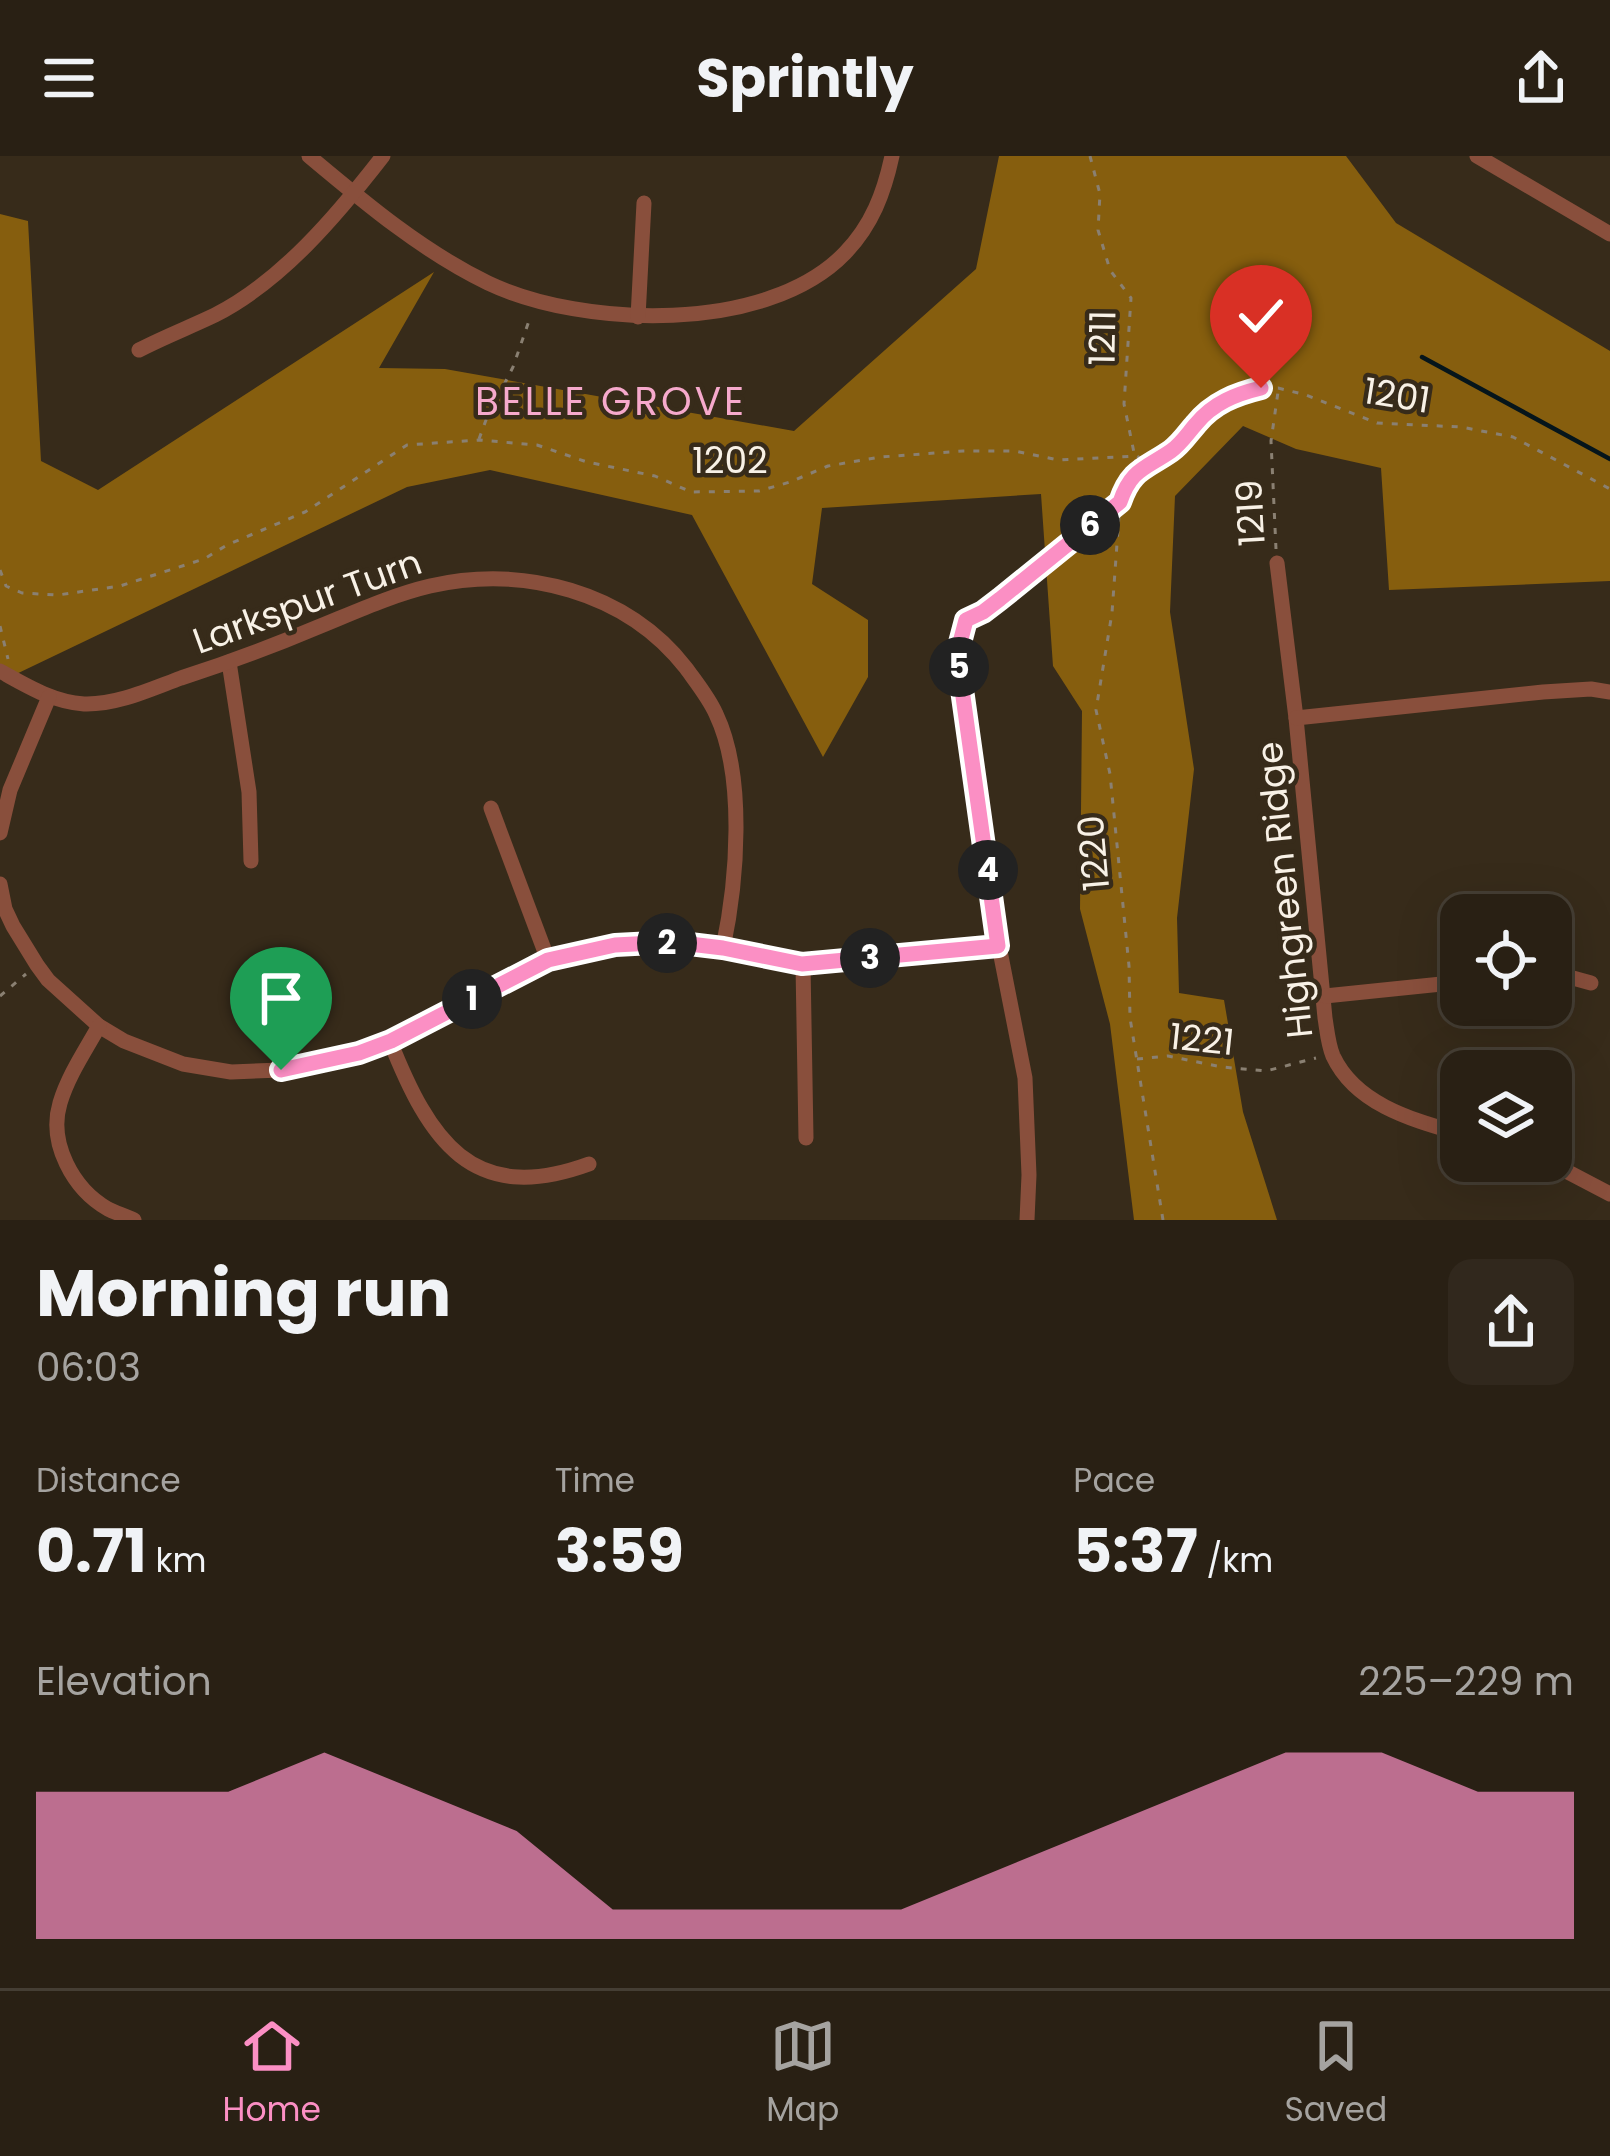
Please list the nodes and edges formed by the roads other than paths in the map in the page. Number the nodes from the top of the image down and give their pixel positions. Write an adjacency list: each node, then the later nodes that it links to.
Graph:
1 (309, 156): 5 (street)
2 (383, 156): 5 (street)
3 (892, 156): 8 (street)
4 (1478, 156): 7 (street)
5 (354, 194): 8 (street); 9 (street)
6 (644, 203): 8 (street)
7 (1610, 234)
8 (638, 317)
9 (139, 350)
10 (1276, 563): 16 (street, Highgreen Ridge)
11 (966, 620): 21 (street)
12 (229, 662): 15 (street, Larkspur Turn); 19 (street); 22 (street, Larkspur Turn)
13 (5, 674): 15 (street, Larkspur Turn)
14 (1610, 692): 16 (street)
15 (49, 697): 18 (street)
16 (1296, 718): 28 (street, Highgreen Ridge)
17 (491, 808): 23 (street)
18 (0, 833)
19 (251, 861)
20 (0, 884): 29 (street)
21 (998, 946): 24 (street); 37 (street)
22 (723, 948): 23 (street); 24 (street)
23 (548, 960): 30 (street)
24 (802, 964): 32 (street)
25 (1572, 978): 26 (street)
26 (1591, 983)
27 (1440, 984): 28 (street)
28 (1325, 996): 31 (street, Highgreen Ridge)
29 (99, 1026): 30 (street); 36 (street)
30 (391, 1041): 33 (street)
31 (1440, 1128)
32 (806, 1138)
33 (589, 1164)
34 (1572, 1174): 35 (street)
35 (1610, 1194)
36 (134, 1220)
37 (1028, 1220)

